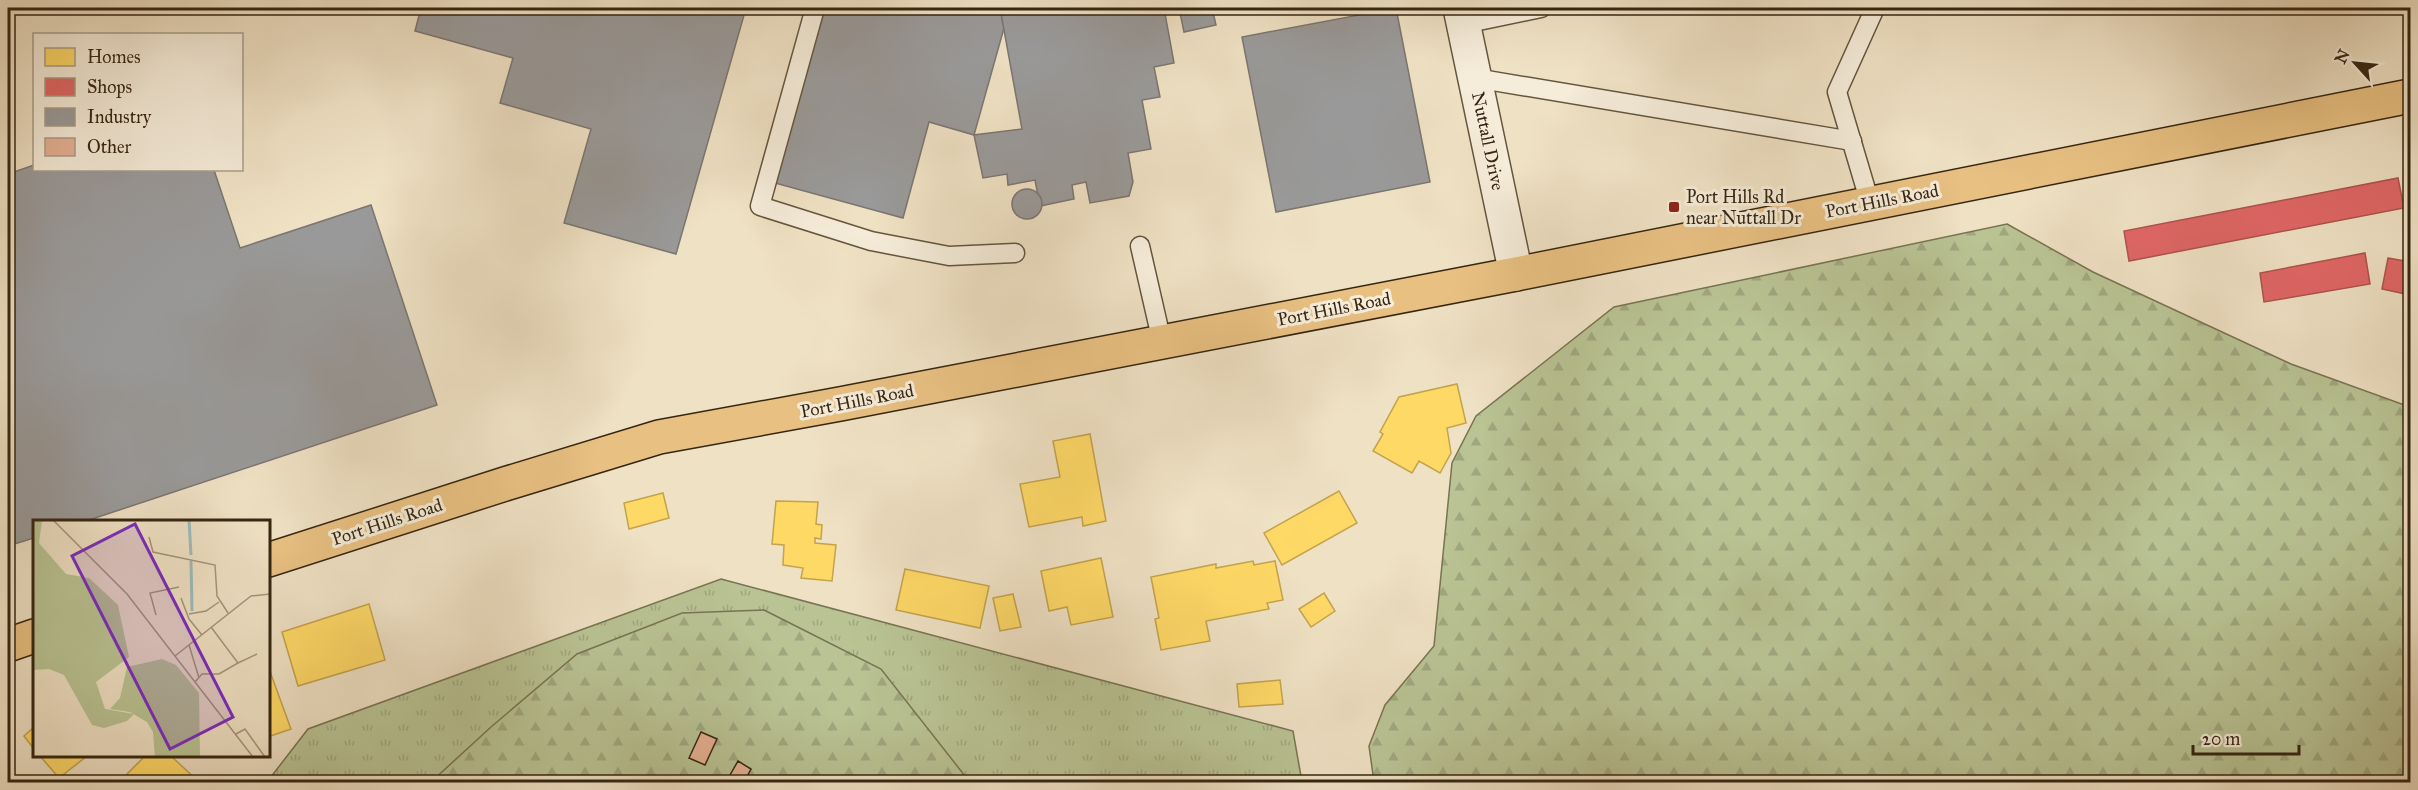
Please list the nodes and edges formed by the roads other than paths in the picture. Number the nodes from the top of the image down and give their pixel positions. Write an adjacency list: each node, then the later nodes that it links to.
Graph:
1 (815, 8): 10 (lane)
2 (1541, 8): 4 (lane)
3 (1875, 8): 7 (lane)
4 (1462, 16): 5 (street, Nuttall Drive)
5 (1475, 78): 7 (lane); 11 (street, Nuttall Drive)
6 (2410, 96): 8 (highway, Port Hills Road)
7 (1852, 141): 8 (lane)
8 (1870, 203): 11 (highway, Port Hills Road)
9 (1140, 246): 12 (lane)
10 (1015, 253)
11 (1515, 274): 12 (highway, Port Hills Road)
12 (1162, 342): 13 (highway, Port Hills Road)
13 (270, 559)
14 (33, 636): 15 (highway)
15 (8, 645)

